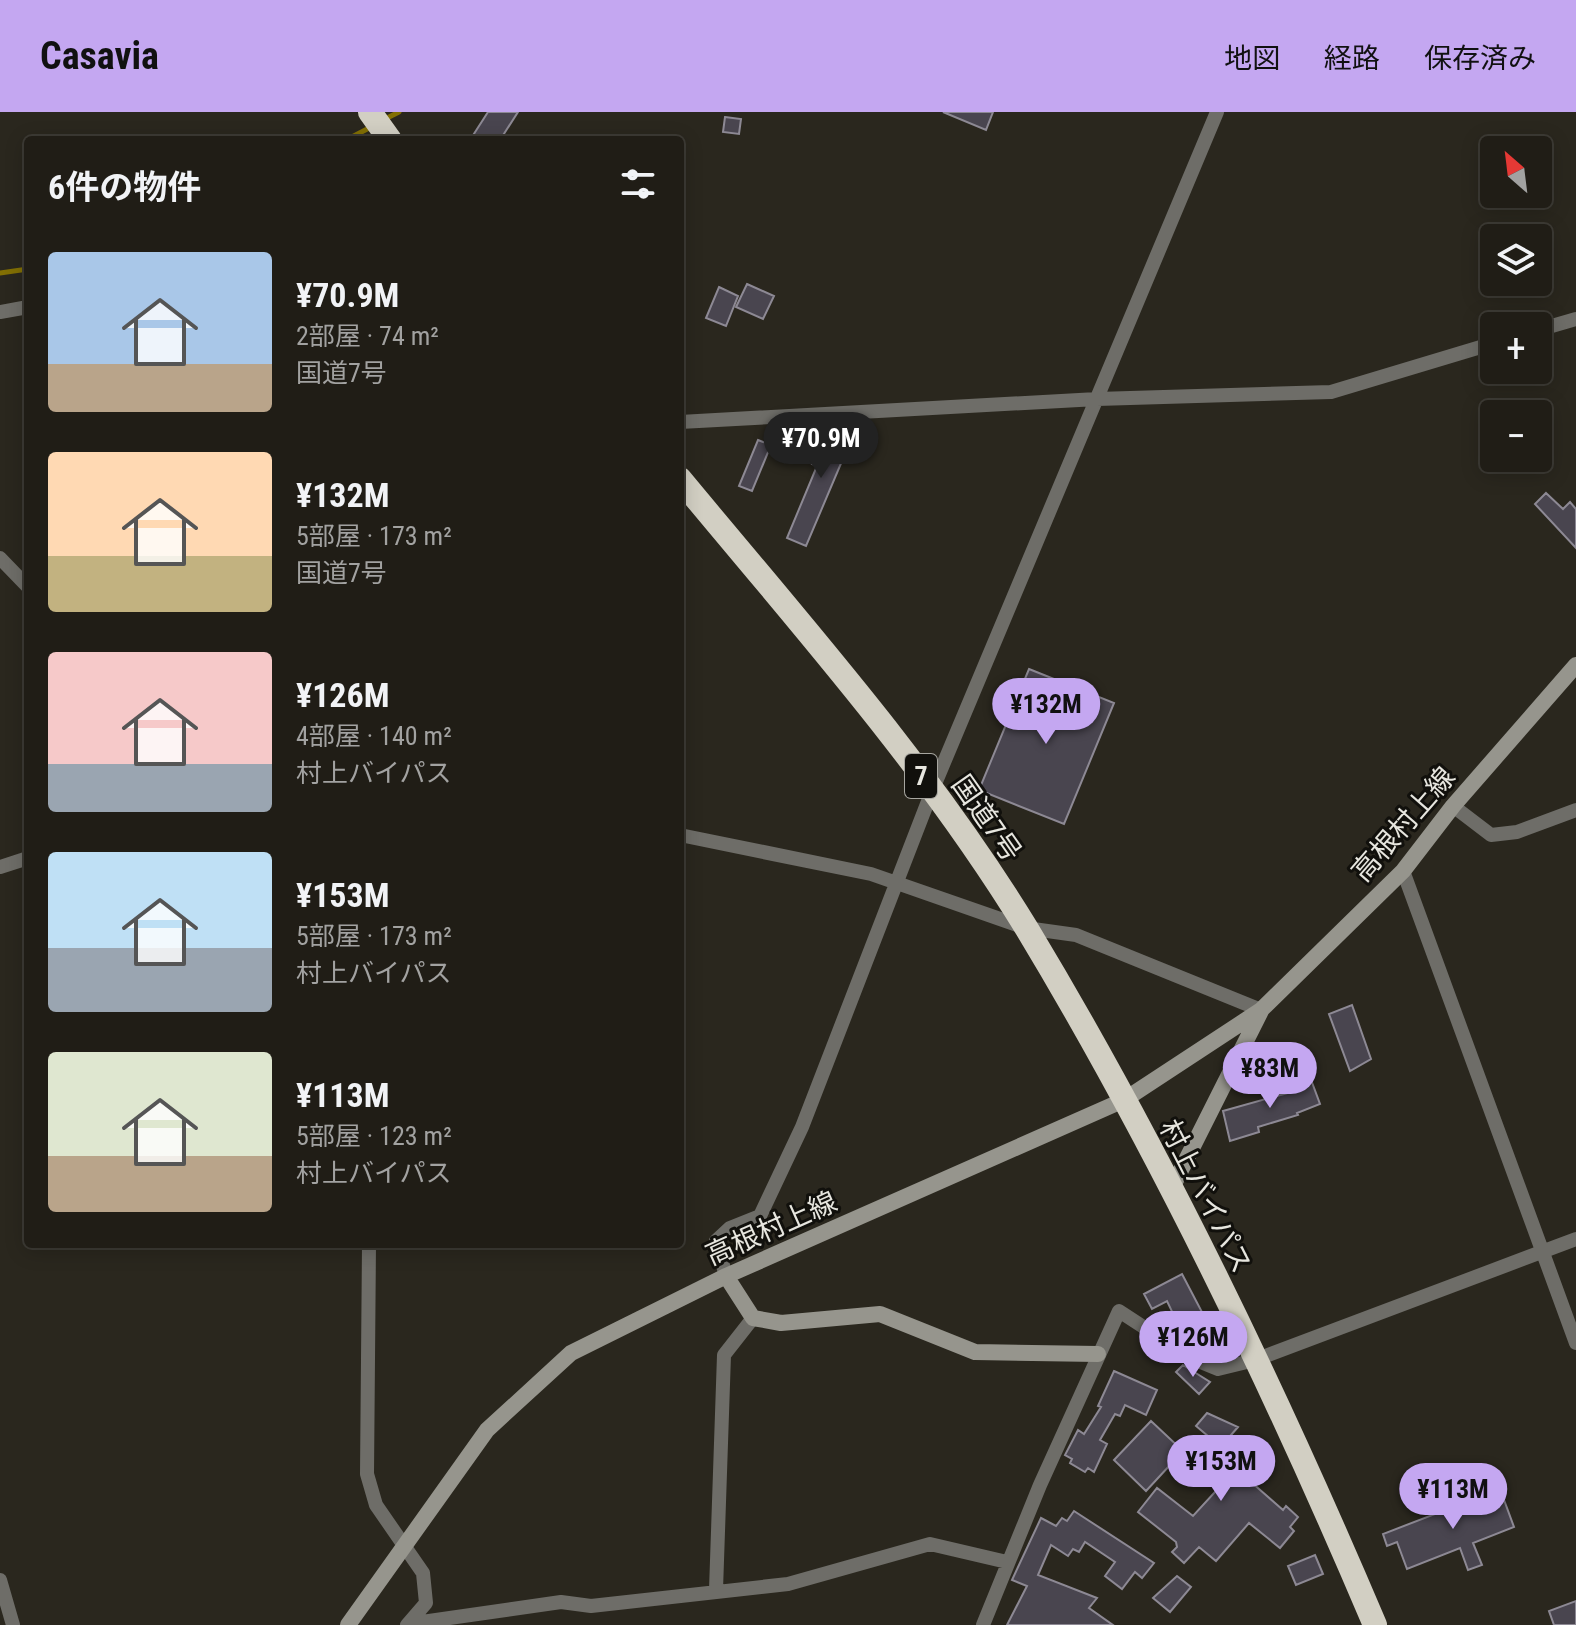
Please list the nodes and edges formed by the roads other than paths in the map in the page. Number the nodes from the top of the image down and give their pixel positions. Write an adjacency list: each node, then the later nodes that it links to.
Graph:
1 (370, 112): 3 (highway)
2 (1217, 112): 9 (street)
3 (387, 136)
4 (24, 308): 5 (street)
5 (0, 312)
6 (1576, 317): 7 (street)
7 (1552, 325)
8 (1480, 347): 9 (street)
9 (1097, 399): 10 (street); 15 (street)
10 (684, 422)
11 (684, 484): 15 (highway, 国道7号 / 7)
12 (0, 558): 13 (street)
13 (24, 583)
14 (1576, 665): 16 (main road, 高根村上線)
15 (932, 791): 22 (street); 23 (highway, 国道7号 / 7)
16 (1453, 806): 17 (street); 21 (main road, 高根村上線)
17 (1576, 810)
18 (684, 836): 22 (street)
19 (24, 859): 20 (street)
20 (0, 867)
21 (1403, 871): 24 (main road, 高根村上線); 29 (street)
22 (897, 882): 23 (street); 30 (street)
23 (1026, 928): 24 (street); 25 (highway, 国道7号 / 7)
24 (1261, 1010): 25 (main road, 高根村上線); 26 (main road, 高根村上線)
25 (1124, 1100): 26 (highway, 村上バイパス / 7); 30 (main road, 高根村上線)
26 (1171, 1190): 34 (highway, 村上バイパス / 7)
27 (1576, 1239): 29 (street)
28 (369, 1248): 35 (street)
29 (1542, 1251): 32 (street); 34 (street)
30 (726, 1276): 31 (main road); 35 (main road, 高根村上線)
31 (753, 1318): 33 (main road); 38 (street)
32 (1576, 1343)
33 (1098, 1354): 34 (street); 36 (street)
34 (1255, 1360): 43 (highway, 村上バイパス / 7)
35 (403, 1547): 40 (main road, 高根村上線); 41 (street)
36 (1007, 1562): 38 (street); 42 (street)
37 (0, 1580): 39 (street)
38 (716, 1590): 41 (street)
39 (13, 1625)
40 (348, 1625)
41 (407, 1625)
42 (983, 1625)
43 (1375, 1625)

